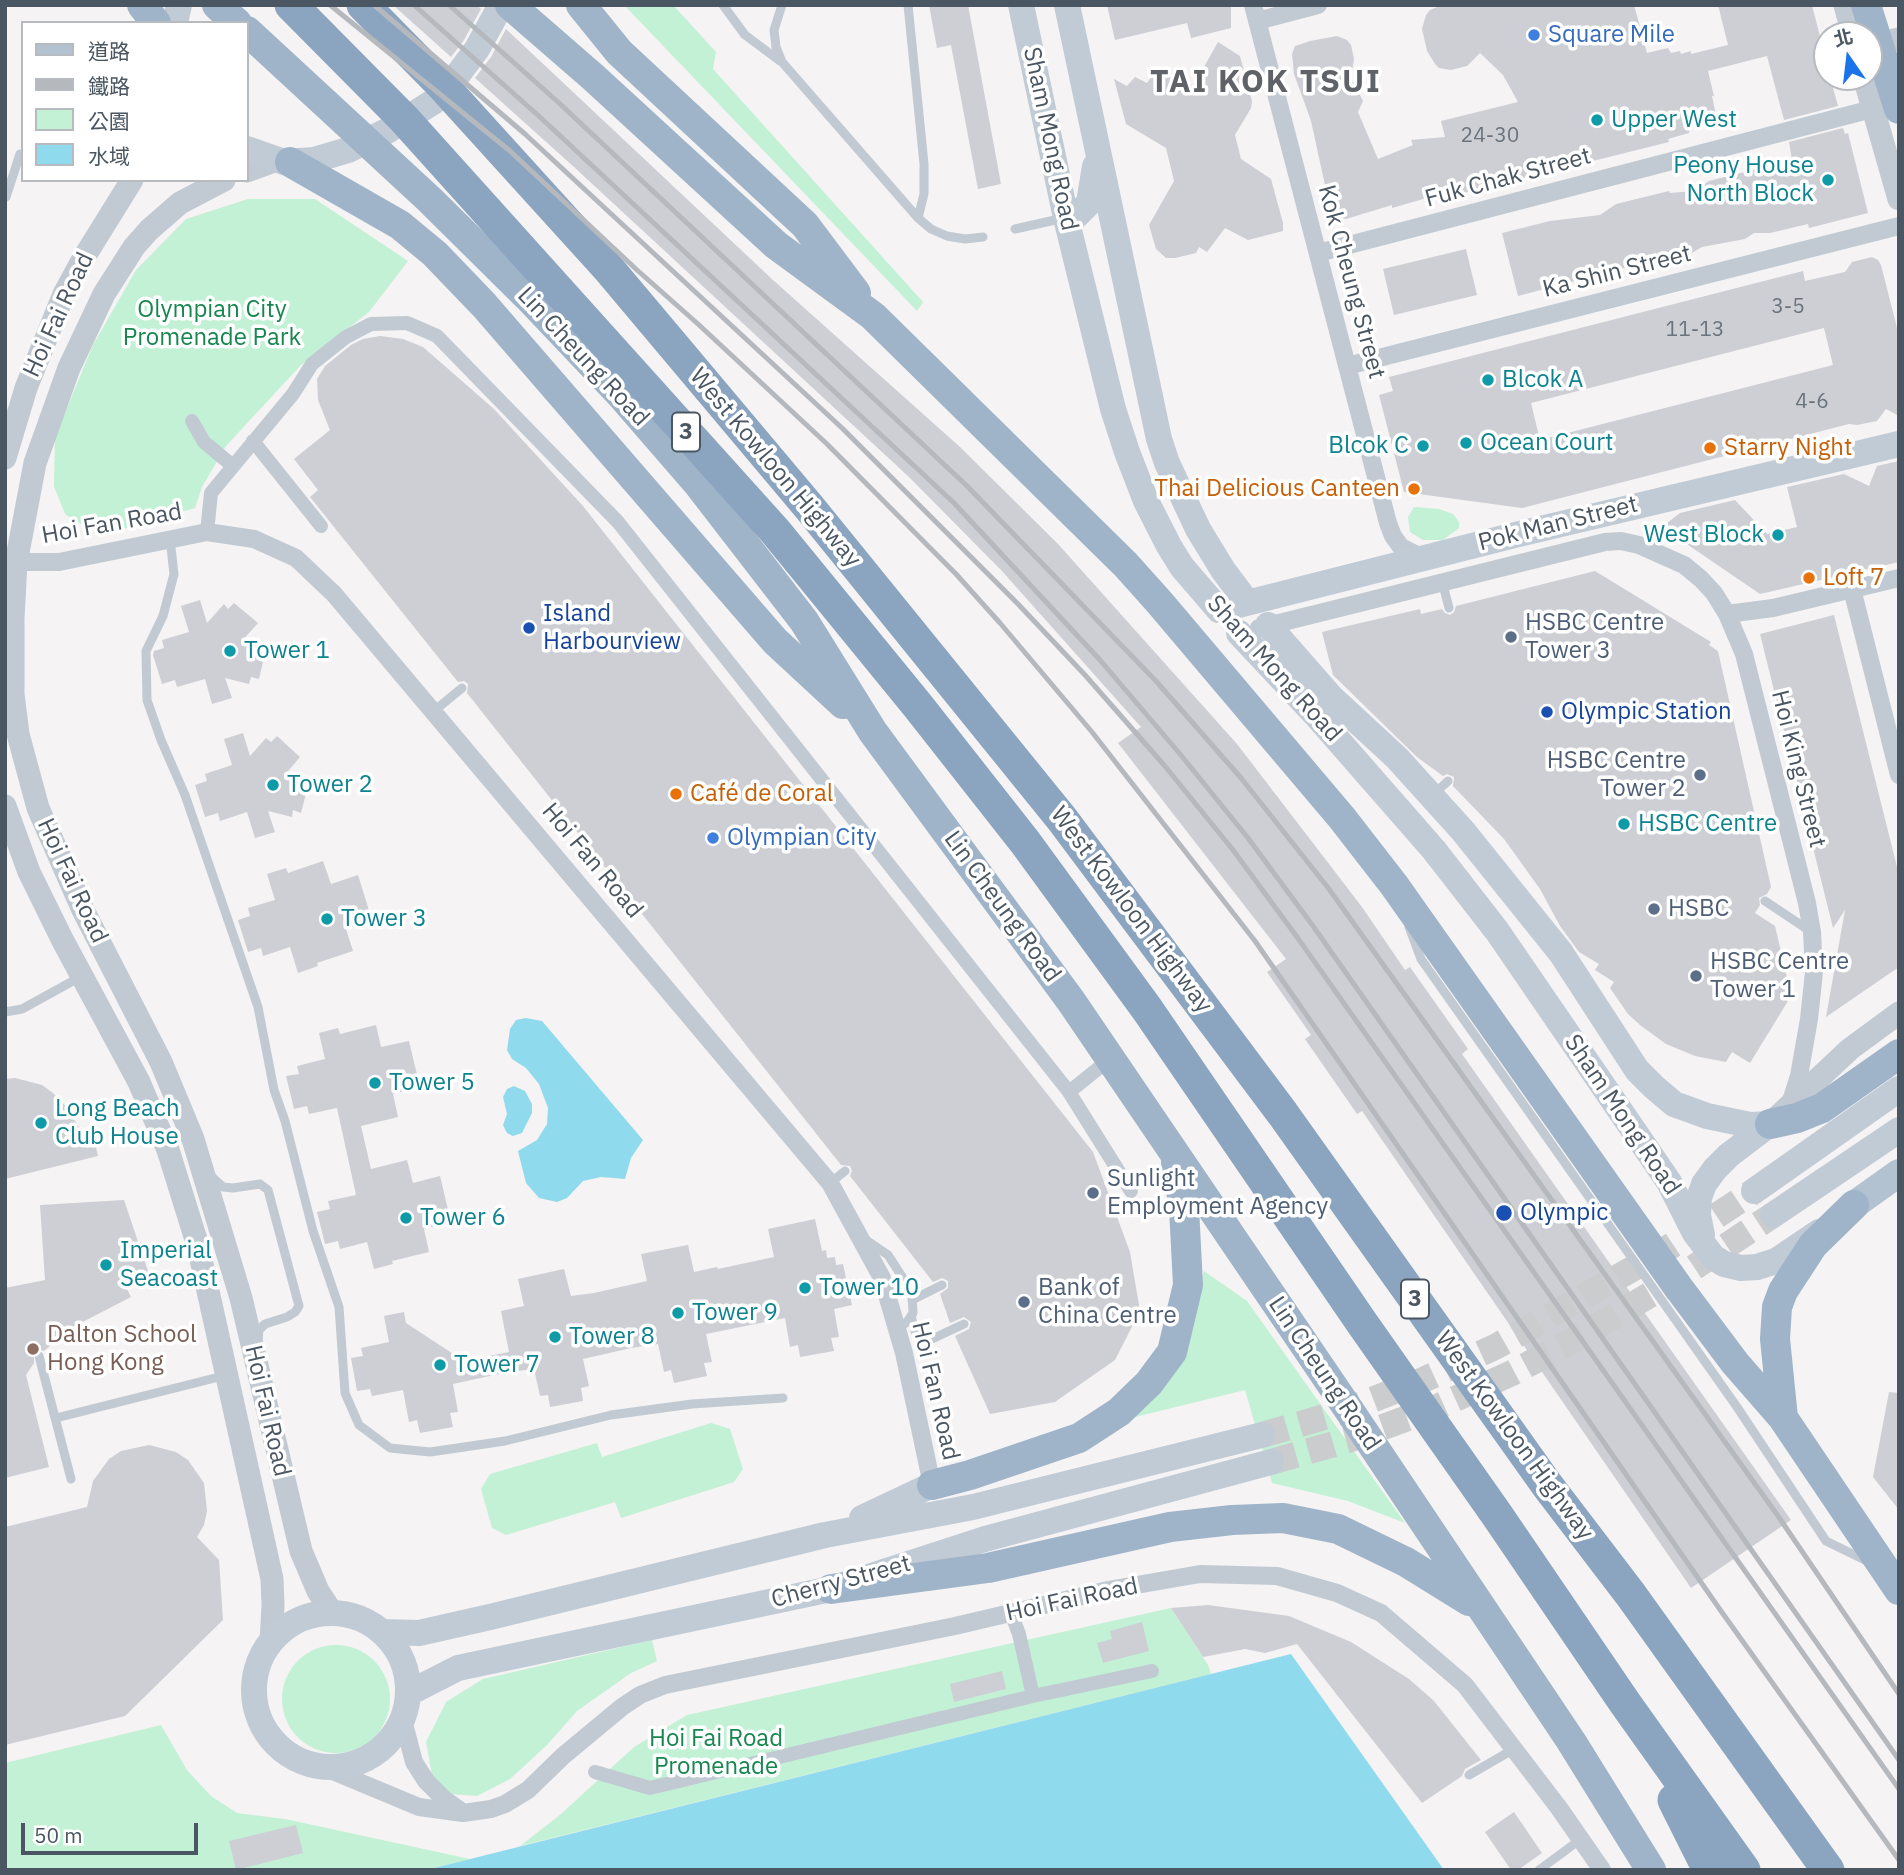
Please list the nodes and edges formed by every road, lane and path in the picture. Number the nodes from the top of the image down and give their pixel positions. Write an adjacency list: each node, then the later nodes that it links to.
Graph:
1 (142, 5): 17 (highway)
2 (217, 5): 18 (highway)
3 (291, 5): 116 (highway, West Kowloon Highway / 3)
4 (363, 5): 129 (highway, West Kowloon Highway / 3)
5 (501, 5): 28 (main road)
6 (510, 5): 40 (highway)
7 (581, 5): 40 (highway)
8 (723, 5): 21 (lane)
9 (782, 5): 21 (lane)
10 (908, 5): 34 (lane)
11 (1021, 5): 35 (main road, Sham Mong Road)
12 (1067, 5): 26 (main road, Sham Mong Road)
13 (1318, 5): 16 (street)
14 (1866, 5): 24 (highway)
15 (1880, 5): 20 (street)
16 (1255, 13): 39 (street, Kok Cheung Street)
17 (154, 21)
18 (235, 21)
19 (248, 32): 64 (highway, Lin Cheung Road)
20 (1886, 41): 22 (street)
21 (782, 62): 34 (lane)
22 (1899, 68)
23 (1873, 91): 24 (street)
24 (1885, 109): 33 (street); 39 (street, Fuk Chak Street)
25 (248, 149): 28 (main road)
26 (1097, 153): 35 (main road); 56 (main road, Sham Mong Road)
27 (20, 155): 32 (lane)
28 (284, 161): 29 (street); 64 (highway)
29 (248, 171)
30 (131, 182): 45 (street, Hoi Fai Road)
31 (220, 182): 52 (street, Hoi Fai Road)
32 (6, 198)
33 (1899, 199)
34 (918, 218): 38 (lane)
35 (1066, 218): 37 (lane); 58 (main road, Sham Mong Road)
36 (1899, 226): 41 (street, Ka Shin Street)
37 (1015, 229)
38 (983, 237)
39 (1318, 253): 41 (street, Kok Cheung Street)
40 (873, 316): 67 (highway)
41 (1347, 366): 51 (street, Kok Cheung Street)
42 (192, 421): 46 (street)
43 (253, 441): 46 (street); 47 (street); 76 (street)
44 (1899, 444): 51 (main road, Pok Man Street)
45 (5, 458)
46 (233, 466): 48 (street)
47 (321, 526)
48 (207, 532): 49 (street, Hoi Fan Road); 63 (street, Hoi Fan Road)
49 (170, 538): 52 (street, Hoi Fan Road); 98 (lane)
50 (1588, 546): 54 (street, Pok Man Street); 59 (street, Hoi King Street)
51 (1421, 557): 56 (main road, Pok Man Street)
52 (10, 562): 80 (street, Hoi Fai Road)
53 (1899, 578): 55 (street)
54 (1442, 581): 57 (lane); 60 (street, Pok Man Street)
55 (1852, 589): 59 (street); 65 (street)
56 (1247, 602): 58 (main road, Pok Man Street); 60 (street, Sham Mong Road)
57 (1449, 608)
58 (1219, 610): 61 (street, Sham Mong Road)
59 (1727, 614): 69 (street, Hoi King Street)
60 (1268, 625): 61 (street, Pok Man Street); 77 (main road, Sham Mong Road)
61 (1239, 633): 89 (main road, Sham Mong Road)
62 (462, 688): 63 (lane)
63 (434, 711): 83 (street, Hoi Fan Road)
64 (873, 732): 74 (highway, Lin Cheung Road)
65 (1899, 775)
66 (5, 806): 70 (street, Hoi Fai Road)
67 (1394, 886): 100 (highway); 106 (lane)
68 (1765, 901): 69 (lane)
69 (1812, 932): 77 (street, Hoi King Street)
70 (82, 975): 71 (lane); 97 (street, Hoi Fai Road)
71 (5, 1012)
72 (1899, 1013): 77 (street)
73 (1899, 1054): 77 (highway)
74 (1110, 1059): 76 (street); 79 (highway, Lin Cheung Road)
75 (1899, 1089): 85 (main road)
76 (1069, 1092): 84 (street)
77 (1780, 1114): 89 (main road)
78 (1899, 1130): 87 (main road)
79 (1175, 1155): 104 (highway); 108 (highway, Lin Cheung Road)
80 (202, 1168): 96 (street, Hoi Fai Road); 96 (lane)
81 (845, 1171): 83 (lane)
82 (1899, 1173): 86 (main road)
83 (830, 1183): 88 (street, Hoi Fan Road)
84 (1131, 1191)
85 (1754, 1191)
86 (1854, 1205): 89 (main road); 100 (highway)
87 (1773, 1215)
88 (859, 1235): 91 (lane); 94 (street, Hoi Fan Road)
89 (1706, 1248)
90 (942, 1285): 91 (lane)
91 (912, 1300): 92 (lane)
92 (911, 1316): 93 (lane); 94 (lane)
93 (964, 1324)
94 (897, 1329): 104 (street, Hoi Fan Road)
95 (39, 1356): 99 (lane)
96 (256, 1361): 110 (street, Hoi Fai Road)
97 (227, 1374): 99 (lane); 112 (street, Hoi Fai Road)
98 (783, 1398)
99 (56, 1418): 103 (lane)
100 (1783, 1418): 106 (highway)
101 (1262, 1435): 105 (main road, Cherry Street)
102 (1271, 1462): 107 (main road, Cherry Street)
103 (71, 1479)
104 (932, 1486): 105 (main road, Cherry Street)
105 (825, 1535): 111 (main road, Cherry Street)
106 (1891, 1580)
107 (831, 1589): 108 (highway); 114 (main road, Cherry Street)
108 (1481, 1609): 126 (highway, Lin Cheung Road)
109 (1011, 1613): 115 (street); 118 (street, Hoi Fai Road); 122 (street, Hoi Fai Road)
110 (333, 1614): 111 (main road); 112 (main road)
111 (383, 1632): 114 (main road)
112 (271, 1643): 119 (main road)
113 (1152, 1671): 115 (street)
114 (409, 1693): 117 (main road)
115 (1033, 1696): 120 (street)
116 (1625, 1703): 127 (highway); 128 (highway, West Kowloon Highway / 3)
117 (402, 1720): 119 (main road); 122 (street)
118 (1514, 1749): 121 (lane); 123 (street, Hoi Fai Road)
119 (323, 1767): 122 (street, Hoi Fai Road)
120 (594, 1772)
121 (1469, 1775)
122 (463, 1813)
123 (1581, 1839): 124 (lane); 125 (street, Hoi Fai Road)
124 (1539, 1870)
125 (1602, 1870)
126 (1651, 1870)
127 (1709, 1870)
128 (1744, 1870)
129 (1828, 1870)

